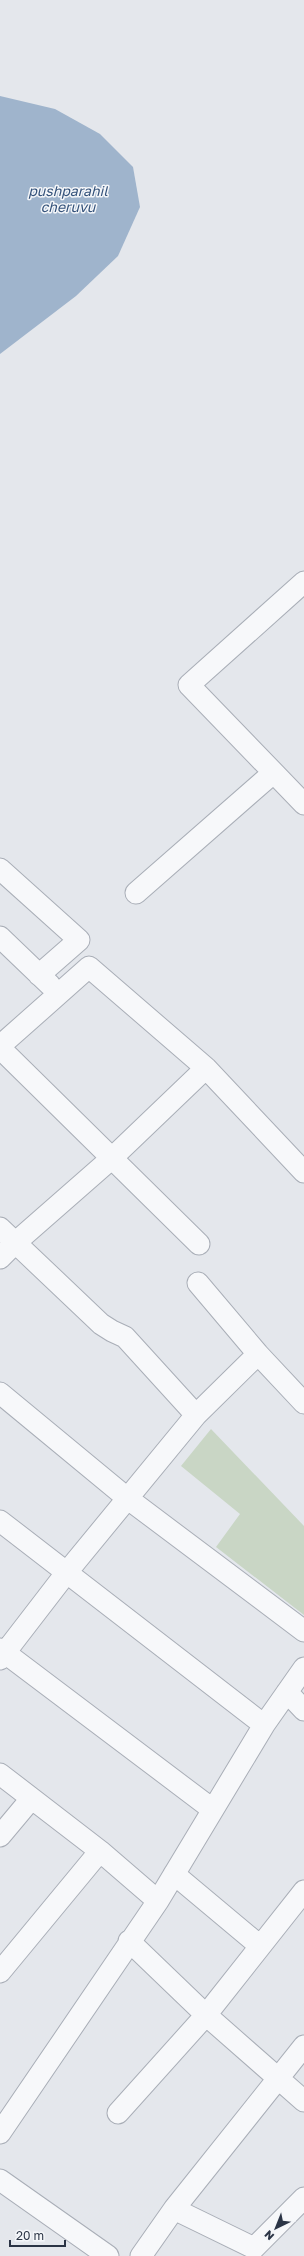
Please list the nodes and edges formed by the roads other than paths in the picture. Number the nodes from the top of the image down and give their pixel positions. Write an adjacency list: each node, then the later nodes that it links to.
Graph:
1 (304, 582): 2 (street)
2 (273, 773): 3 (street); 5 (street)
3 (304, 804)
4 (0, 869): 7 (street)
5 (136, 893)
6 (0, 937): 7 (street)
7 (39, 975): 8 (street)
8 (58, 994): 9 (street); 10 (street)
9 (0, 1047): 11 (street)
10 (206, 1068): 11 (street); 12 (street)
11 (112, 1158): 14 (street); 15 (street)
12 (304, 1172)
13 (0, 1228): 14 (street)
14 (14, 1243): 16 (street); 21 (street)
15 (199, 1244)
16 (0, 1258)
17 (198, 1284): 18 (street)
18 (258, 1354): 20 (street); 21 (street)
19 (0, 1393): 22 (street)
20 (302, 1397)
21 (196, 1415): 22 (street)
22 (128, 1498): 24 (street); 25 (street)
23 (0, 1521): 24 (street)
24 (67, 1572): 26 (street); 30 (street)
25 (304, 1632)
26 (2, 1654): 33 (street)
27 (304, 1668): 28 (street)
28 (287, 1692): 29 (street); 30 (street)
29 (304, 1710)
30 (264, 1725): 33 (street)
31 (0, 1774): 32 (street)
32 (32, 1799): 34 (street); 35 (street)
33 (212, 1809): 36 (street)
34 (0, 1836)
35 (100, 1851): 38 (street); 41 (street)
36 (174, 1874): 38 (street); 40 (street)
37 (304, 1891): 40 (street)
38 (158, 1901): 39 (street)
39 (129, 1941): 42 (street); 47 (street)
40 (260, 1946): 42 (street)
41 (0, 1972)
42 (206, 2015): 44 (street); 46 (street)
43 (304, 2046): 44 (street)
44 (278, 2078): 45 (street); 50 (street)
45 (304, 2101)
46 (118, 2113)
47 (0, 2133)
48 (0, 2180): 51 (street)
49 (304, 2198): 50 (street)
50 (174, 2209): 52 (street)
51 (108, 2256)
52 (141, 2256)

